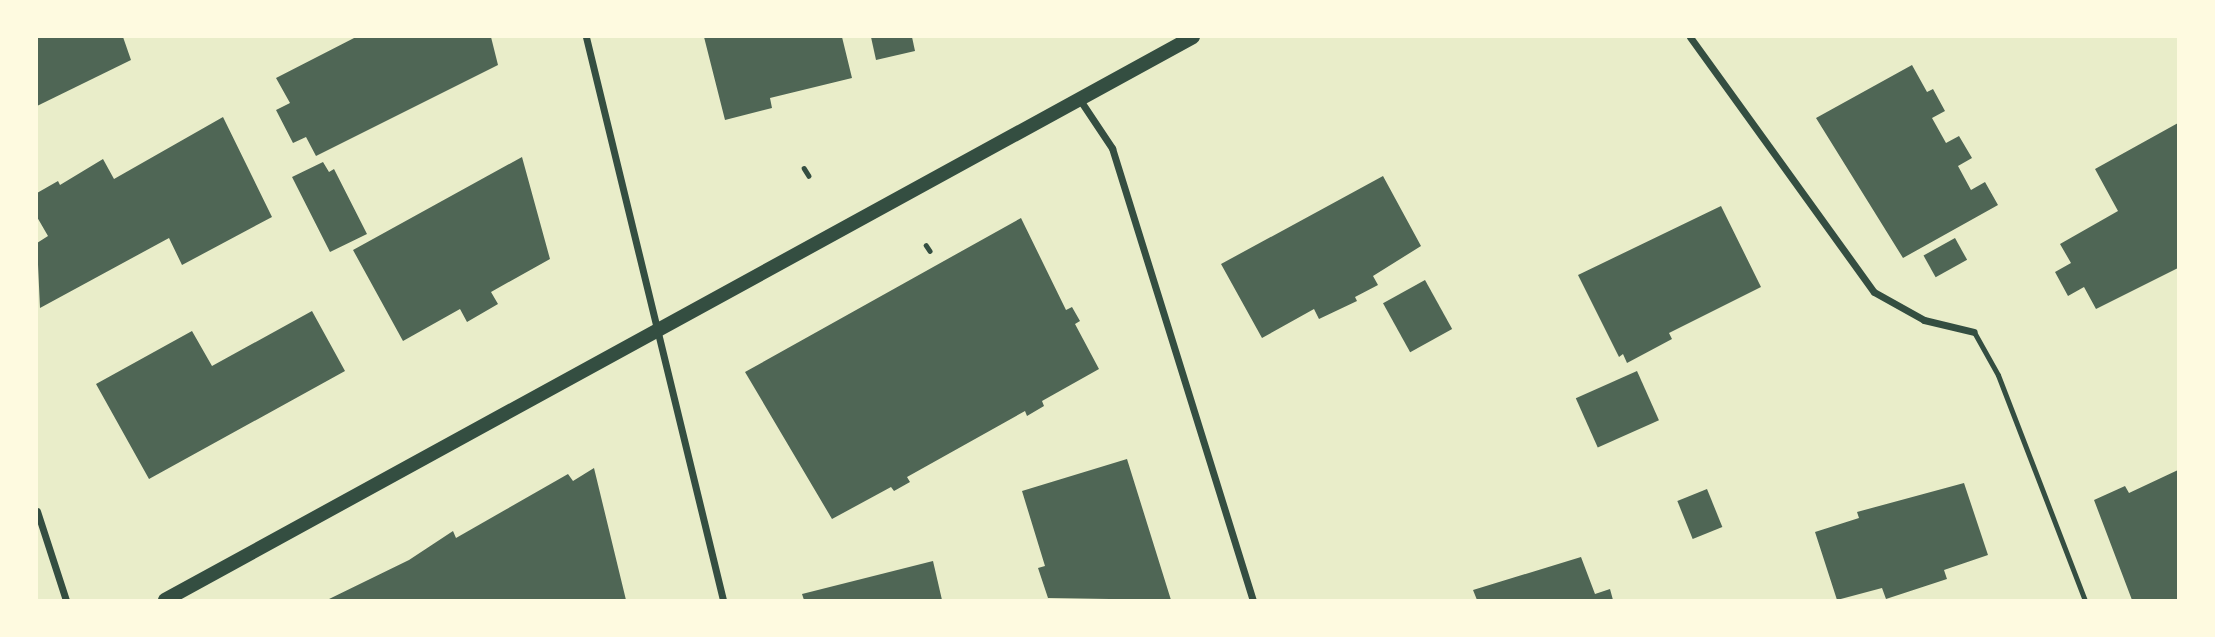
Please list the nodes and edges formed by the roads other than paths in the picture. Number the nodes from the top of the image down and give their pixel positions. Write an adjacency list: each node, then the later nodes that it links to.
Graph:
1 (586, 37): 6 (street)
2 (1193, 37): 4 (main road)
3 (1690, 37): 5 (street)
4 (1080, 100): 6 (main road); 11 (street)
5 (1974, 332): 12 (lane)
6 (657, 333): 9 (main road); 10 (street)
7 (37, 511): 8 (street)
8 (66, 600)
9 (165, 600)
10 (723, 600)
11 (1253, 600)
12 (2085, 600)

